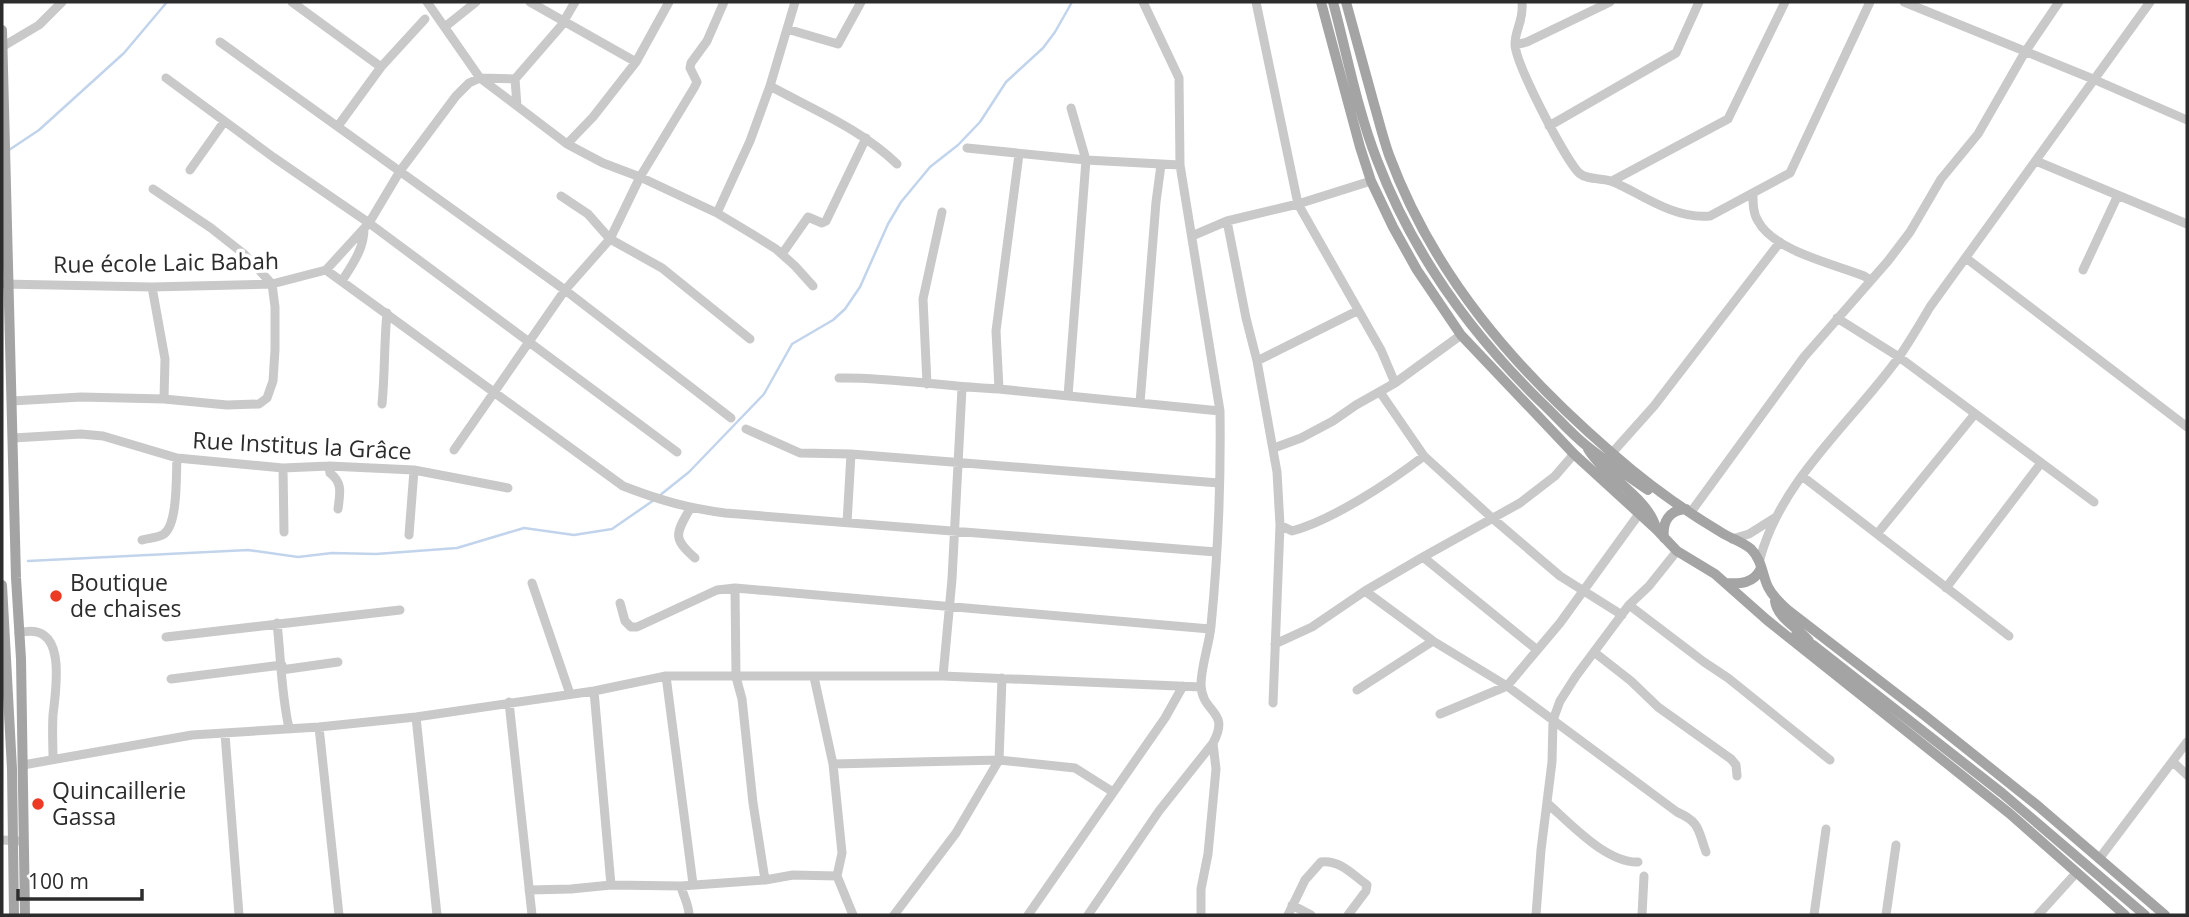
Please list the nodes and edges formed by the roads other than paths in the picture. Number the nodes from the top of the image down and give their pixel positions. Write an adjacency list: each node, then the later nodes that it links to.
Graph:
1 (62, 2): 31 (street)
2 (292, 2): 34 (street)
3 (427, 2): 26 (street)
4 (476, 2): 26 (street)
5 (530, 2): 25 (street)
6 (575, 2): 25 (street)
7 (669, 2): 33 (street)
8 (724, 2): 57 (street)
9 (795, 2): 27 (street)
10 (861, 2): 27 (street)
11 (1143, 2): 54 (street)
12 (1256, 2): 64 (street)
13 (1321, 2): 58 (main road)
14 (1333, 2): 110 (main road)
15 (1346, 2): 114 (main road)
16 (1522, 2): 30 (street)
17 (1610, 2): 30 (street)
18 (1699, 2): 45 (street)
19 (1785, 2): 59 (street)
20 (1870, 2): 61 (street)
21 (1904, 2): 32 (street)
22 (2059, 2): 32 (street)
23 (2150, 2): 38 (street)
24 (425, 19): 34 (street)
25 (564, 21): 33 (street); 37 (street)
26 (446, 26): 36 (street)
27 (787, 29): 39 (street)
28 (2, 30): 31 (main road)
29 (220, 42): 44 (street)
30 (1515, 45): 45 (street)
31 (2, 47): 79 (main road)
32 (2025, 52): 38 (street); 77 (street)
33 (636, 62): 47 (street)
34 (381, 67): 44 (street)
35 (166, 78): 43 (street)
36 (480, 78): 37 (street); 40 (street); 56 (street)
37 (515, 79): 40 (street)
38 (2093, 79): 42 (street); 51 (street)
39 (770, 86): 46 (street); 66 (street)
40 (517, 106): 47 (street)
41 (1071, 108): 50 (street)
42 (2187, 120)
43 (224, 122): 55 (street); 69 (street)
44 (338, 126): 56 (street)
45 (1549, 126): 59 (street)
46 (866, 138): 52 (street); 73 (street)
47 (567, 144): 57 (street)
48 (967, 148): 49 (street)
49 (1019, 154): 50 (street); 96 (street)
50 (1086, 160): 53 (street); 99 (street)
51 (2036, 161): 62 (street); 74 (street)
52 (897, 164)
53 (1161, 165): 54 (street); 102 (street)
54 (1180, 165): 70 (street)
55 (190, 170)
56 (400, 171): 69 (street); 83 (street)
57 (640, 177): 66 (street); 71 (street)
58 (1371, 181): 64 (street); 87 (main road)
59 (1612, 181): 61 (street)
60 (153, 189): 80 (street)
61 (1753, 194): 72 (street)
62 (2118, 195): 68 (street); 76 (street)
63 (561, 196): 71 (street)
64 (1298, 204): 67 (street); 84 (street)
65 (942, 212): 94 (street)
66 (717, 213): 73 (street)
67 (1227, 221): 70 (street); 91 (street)
68 (2187, 224)
69 (367, 226): 75 (street); 78 (street); 89 (street)
70 (1192, 236): 104 (street)
71 (610, 239): 83 (street); 88 (street)
72 (1780, 242): 77 (street); 114 (street)
73 (782, 254): 82 (street)
74 (1966, 258): 90 (street); 107 (street)
75 (326, 270): 78 (street); 80 (street, Rue école Laic Babah)
76 (2083, 270)
77 (1870, 280): 86 (street)
78 (342, 281): 85 (street)
79 (5, 284): 81 (street, Rue école Laic Babah); 101 (main road)
80 (272, 284): 81 (street, Rue école Laic Babah); 100 (street)
81 (152, 286): 100 (street)
82 (813, 286)
83 (565, 290): 89 (street); 106 (street)
84 (1357, 311): 91 (street); 93 (street)
85 (387, 313): 98 (street); 103 (street)
86 (1837, 318): 90 (street); 131 (street)
87 (1461, 335): 93 (street); 116 (main road)
88 (750, 339)
89 (529, 342): 98 (street); 113 (street)
90 (1899, 357): 105 (street); 124 (street)
91 (1257, 361): 111 (street)
92 (839, 378): 94 (street)
93 (1395, 383): 97 (street)
94 (927, 384): 95 (street)
95 (962, 387): 96 (street); 119 (street)
96 (999, 389): 99 (street)
97 (1380, 391): 111 (street); 117 (street)
98 (494, 392): 112 (street); 130 (street)
99 (1068, 396): 102 (street)
100 (164, 399): 101 (street)
101 (12, 401): 109 (main road)
102 (1140, 403): 104 (street)
103 (382, 404)
104 (1220, 411): 125 (street)
105 (1974, 415): 120 (street); 140 (street)
106 (731, 418)
107 (2187, 427)
108 (746, 429): 115 (street)
109 (13, 438): 118 (street, Rue Institus la Grâce); 165 (main road)
110 (1587, 446): 127 (main road); 139 (main road)
111 (1274, 448): 136 (street)
112 (454, 450)
113 (677, 452)
114 (1612, 453): 127 (main road)
115 (851, 454): 119 (street); 135 (street)
116 (1574, 454): 132 (main road); 133 (street)
117 (1424, 456): 133 (street); 136 (street)
118 (177, 458): 122 (street, Rue Institus la Grâce); 143 (street)
119 (958, 463): 125 (street); 137 (street)
120 (2041, 463): 128 (street); 153 (street)
121 (329, 466): 122 (street, Rue Institus la Grâce); 123 (street, Rue Institus la Grâce); 129 (street)
122 (283, 468): 138 (street)
123 (414, 470): 126 (street, Rue Institus la Grâce); 141 (street)
124 (1802, 476): 134 (street); 140 (street)
125 (1219, 483): 145 (street)
126 (508, 488)
127 (1676, 502): 131 (main road)
128 (2094, 502)
129 (338, 509)
130 (690, 509): 135 (street); 147 (street)
131 (1688, 510): 139 (main road); 142 (main road)
132 (1639, 514): 139 (main road); 154 (street)
133 (1491, 517): 146 (street); 154 (street)
134 (1776, 517): 142 (street); 148 (street)
135 (847, 523): 137 (street)
136 (1280, 525): 169 (street)
137 (954, 531): 145 (street); 159 (street)
138 (284, 532)
139 (1660, 533): 144 (main road)
140 (1877, 534): 153 (street)
141 (409, 535)
142 (1732, 538): 148 (main road)
143 (142, 540)
144 (1676, 551): 150 (main road); 158 (street)
145 (1216, 552): 164 (street)
146 (1423, 556): 155 (street); 171 (street)
147 (695, 558)
148 (1761, 564): 150 (main road); 156 (main road)
149 (532, 583): 187 (street)
150 (1725, 583): 160 (main road)
151 (2, 585): 173 (main road)
152 (735, 588): 157 (street); 159 (street); 178 (street)
153 (1946, 588): 166 (street)
154 (1583, 590): 162 (street); 171 (street)
155 (1365, 591): 168 (street); 169 (street)
156 (1775, 598): 170 (main road); 213 (main road)
157 (620, 603)
158 (1629, 605): 162 (street); 200 (street)
159 (949, 606): 164 (street); 177 (street)
160 (1754, 609): 170 (main road); 215 (main road)
161 (400, 610): 163 (street)
162 (1622, 615): 172 (street)
163 (277, 623): 167 (street); 175 (street)
164 (1210, 629): 184 (street)
165 (19, 633): 198 (street); 203 (main road)
166 (2009, 636)
167 (166, 637)
168 (1433, 641): 183 (street); 185 (street)
169 (1275, 644): 189 (street)
170 (1813, 645): 245 (main road)
171 (1536, 649): 183 (street)
172 (1594, 652): 192 (street); 205 (street)
173 (4, 655): 209 (main road)
174 (338, 662): 175 (street)
175 (281, 668): 180 (street); 193 (street)
176 (666, 676): 178 (street); 186 (street); 219 (street)
177 (943, 676): 179 (street); 181 (street)
178 (736, 677): 179 (street); 218 (street)
179 (814, 677): 202 (street)
180 (171, 678)
181 (1002, 678): 182 (street); 199 (street)
182 (1183, 686): 184 (street); 206 (street)
183 (1507, 686): 190 (street); 192 (street)
184 (1201, 687): 197 (street)
185 (1357, 690)
186 (594, 691): 187 (street); 220 (street)
187 (570, 694): 188 (street)
188 (509, 702): 191 (street); 222 (street)
189 (1273, 703)
190 (1440, 714)
191 (416, 717): 194 (street); 229 (street)
192 (1553, 720): 207 (street); 212 (street)
193 (289, 727): 194 (street); 195 (street)
194 (319, 727): 228 (street)
195 (225, 734): 198 (street); 227 (street)
196 (2187, 742): 201 (street)
197 (1213, 743): 235 (street); 236 (street)
198 (53, 759): 203 (street)
199 (999, 760): 202 (street); 206 (street); 233 (street)
200 (1830, 760)
201 (2173, 762): 204 (street); 213 (street)
202 (833, 764): 216 (street)
203 (23, 765): 210 (main road)
204 (2187, 775)
205 (1737, 776)
206 (1113, 792): 234 (street)
207 (1547, 803): 214 (street); 240 (street)
208 (1826, 829): 242 (street)
209 (7, 841): 210 (street); 225 (main road)
210 (24, 841): 226 (main road)
211 (1896, 845): 243 (street)
212 (1706, 852)
213 (2099, 859): 246 (main road)
214 (1638, 862)
215 (2077, 872): 224 (street); 244 (main road)
216 (837, 876): 218 (street); 232 (street)
217 (1644, 876): 241 (street)
218 (765, 880): 219 (street)
219 (693, 884): 221 (street)
220 (611, 885): 221 (street); 222 (street)
221 (681, 886): 231 (street)
222 (529, 890): 230 (street)
223 (1292, 905): 237 (street); 238 (street); 239 (street)
224 (2043, 913)
225 (14, 915)
226 (25, 915)
227 (239, 915)
228 (339, 915)
229 (438, 915)
230 (532, 915)
231 (689, 915)
232 (853, 915)
233 (894, 915)
234 (1028, 915)
235 (1088, 915)
236 (1201, 915)
237 (1288, 915)
238 (1311, 915)
239 (1348, 915)
240 (1536, 915)
241 (1642, 915)
242 (1814, 915)
243 (1886, 915)
244 (2125, 915)
245 (2146, 915)
246 (2165, 915)

